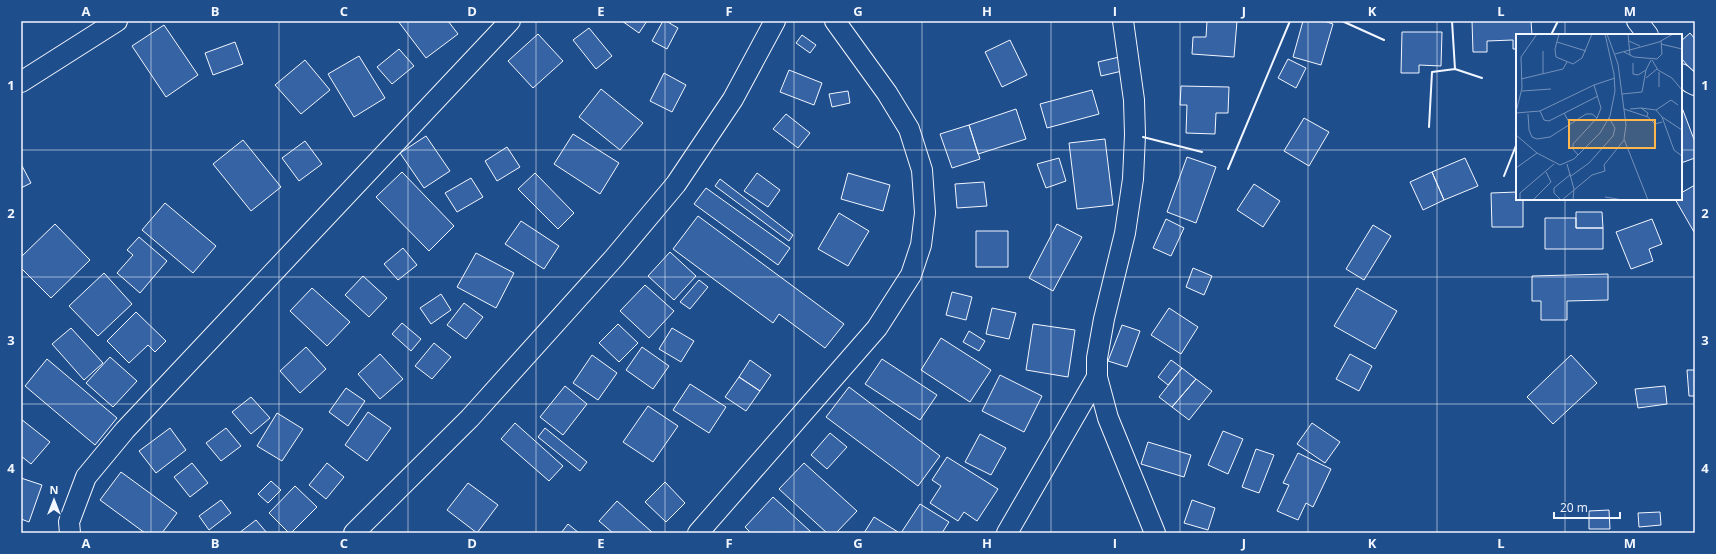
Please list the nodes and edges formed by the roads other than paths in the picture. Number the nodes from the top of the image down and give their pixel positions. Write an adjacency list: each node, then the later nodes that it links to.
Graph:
1 (117, 21): 9 (street)
2 (510, 21): 12 (street)
3 (775, 21): 13 (street)
4 (835, 21): 14 (street)
5 (1124, 21): 11 (street)
6 (1637, 21): 7 (street)
7 (1647, 34)
8 (1682, 75): 10 (street)
9 (22, 80)
10 (1695, 85)
11 (1097, 377): 15 (street); 16 (street)
12 (70, 533)
13 (354, 533)
14 (698, 533)
15 (1007, 533)
16 (1155, 533)

